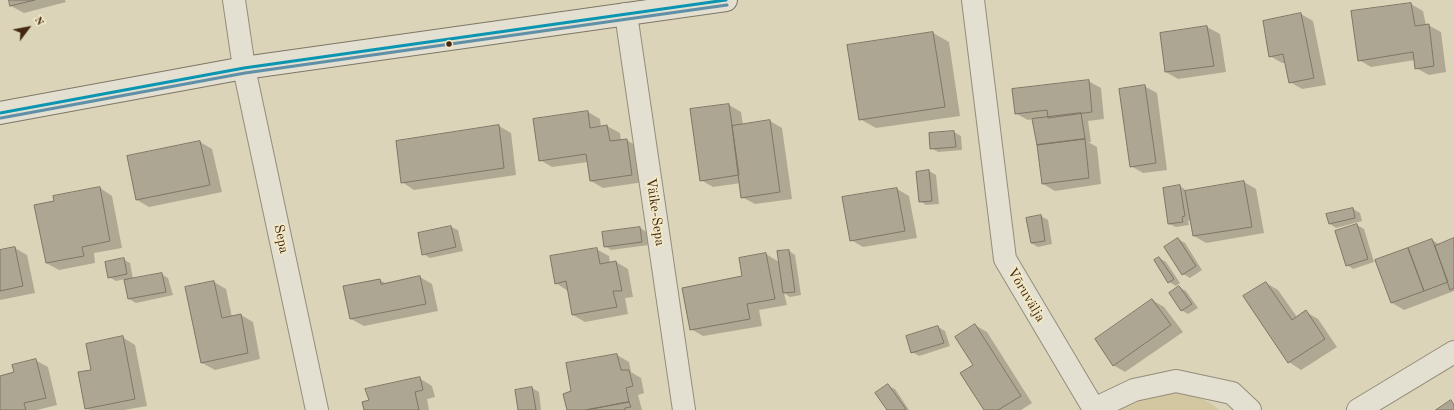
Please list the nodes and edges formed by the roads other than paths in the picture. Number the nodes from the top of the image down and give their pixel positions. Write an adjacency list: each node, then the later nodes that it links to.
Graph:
1 (234, 0): 5 (street, Sepa)
2 (726, 0): 4 (street)
3 (973, 0): 10 (street, Võruvälja)
4 (626, 14): 5 (street); 9 (street, Väike-Sepa)
5 (244, 68): 6 (street); 8 (street, Sepa)
6 (0, 113)
7 (1454, 352): 11 (street)
8 (317, 410)
9 (684, 410)
10 (1250, 410)
11 (1358, 410)

